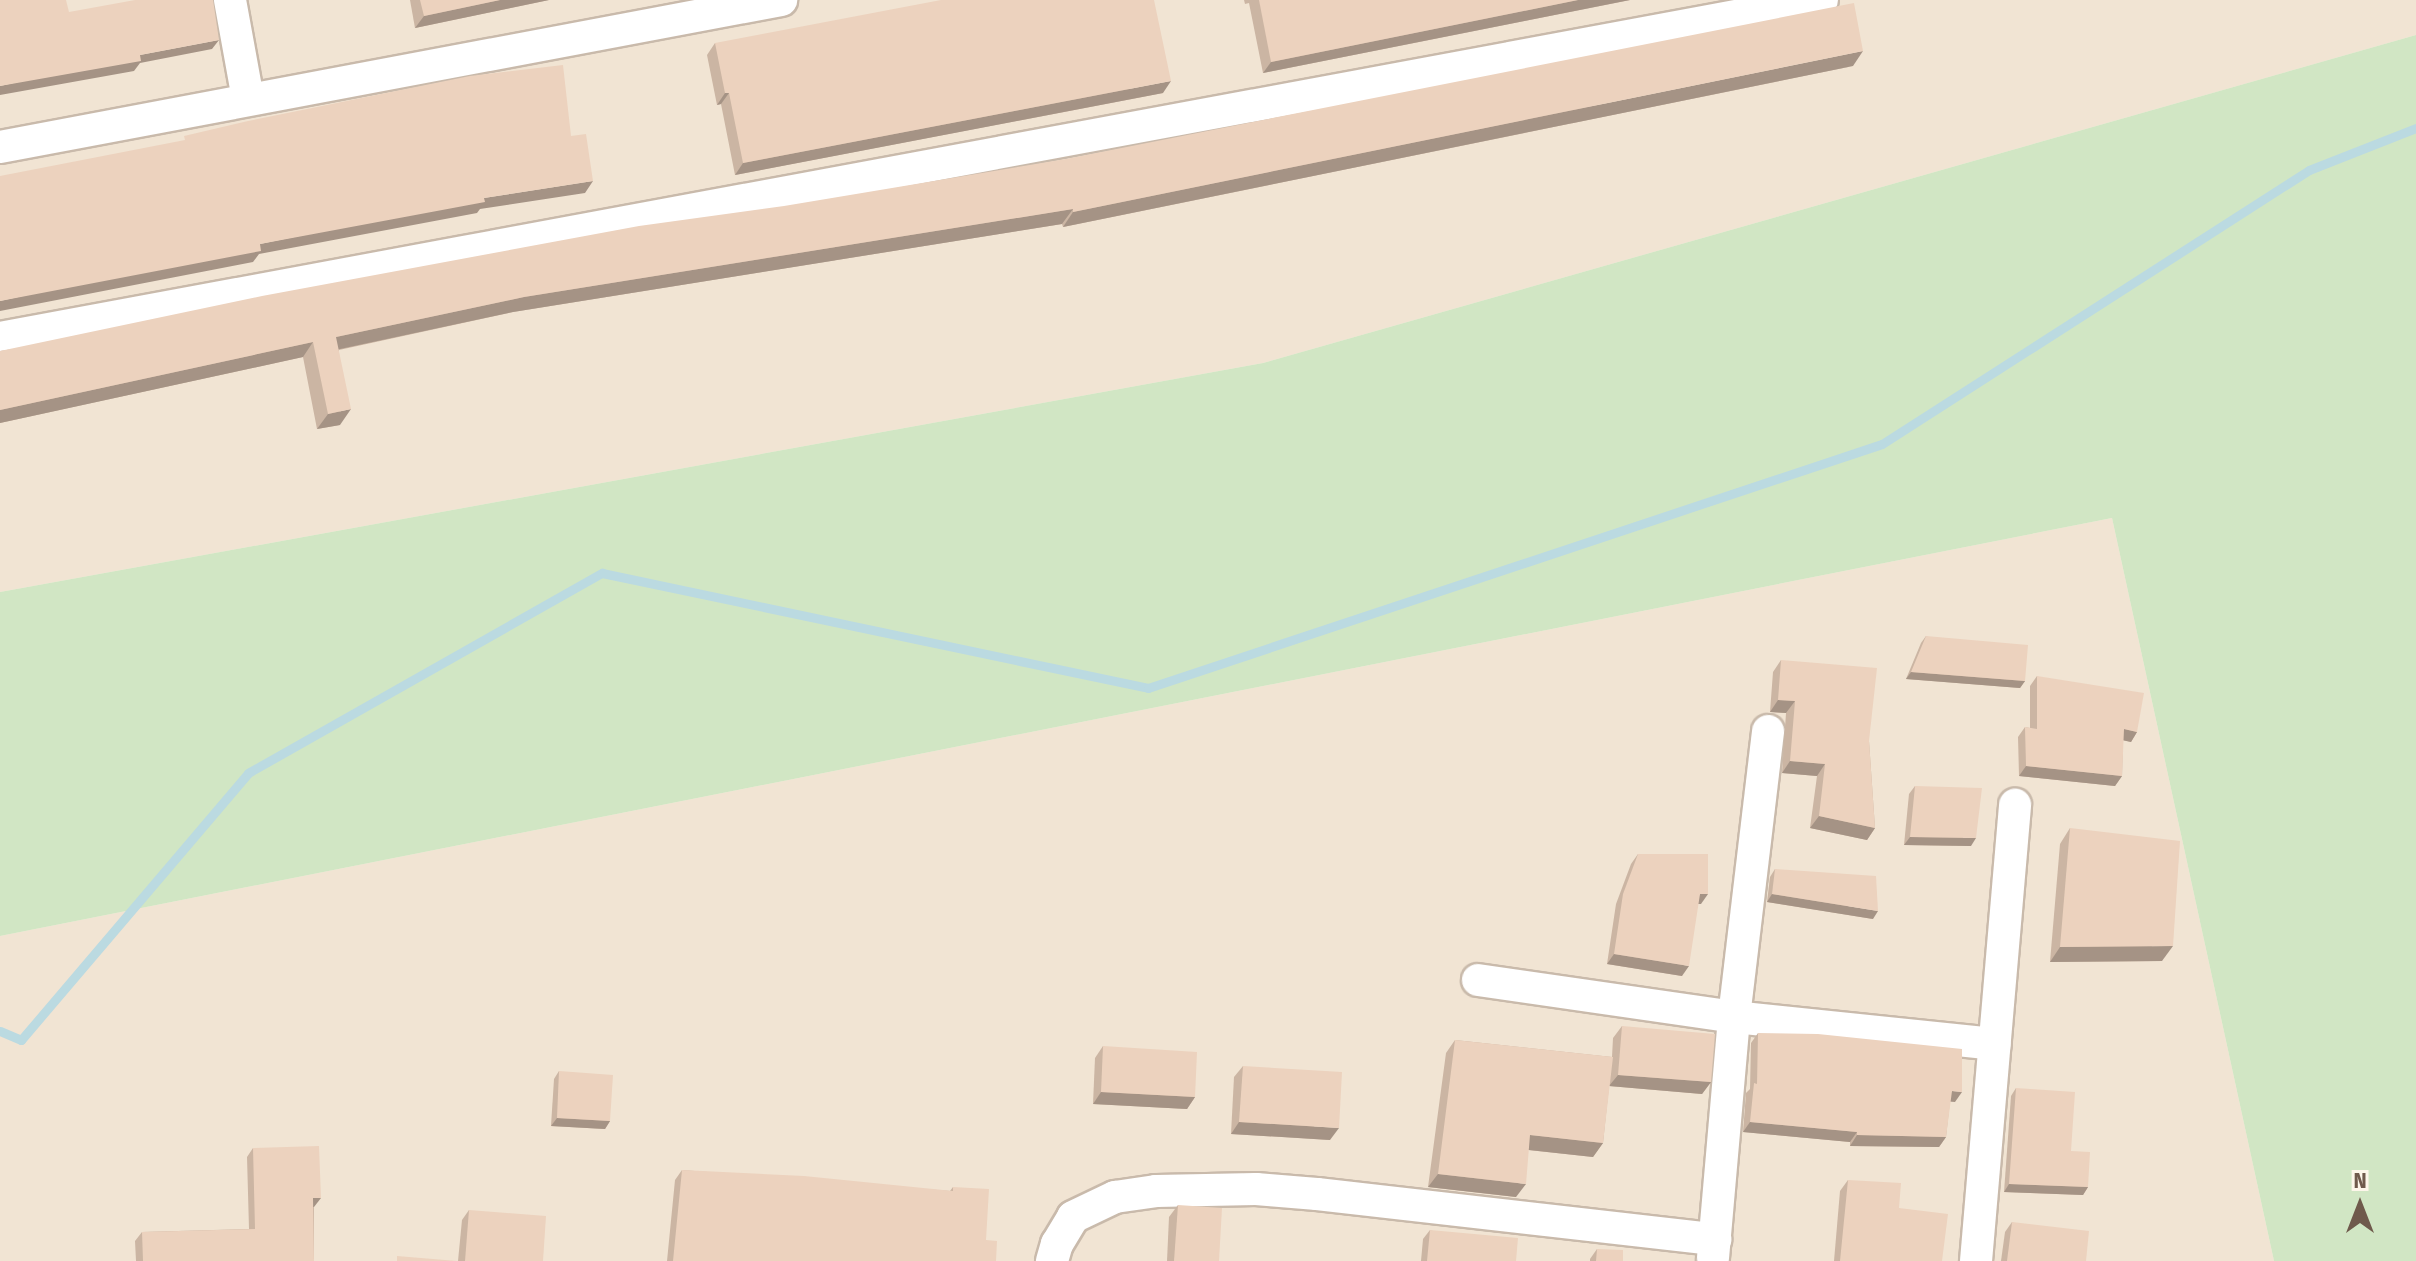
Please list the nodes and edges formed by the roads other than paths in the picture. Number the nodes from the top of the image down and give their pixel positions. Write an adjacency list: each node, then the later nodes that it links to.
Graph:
1 (230, 0): 4 (street)
2 (781, 0): 4 (street)
3 (1822, 0): 6 (street)
4 (248, 99): 5 (street)
5 (0, 147)
6 (0, 338)
7 (1768, 731): 10 (street)
8 (2015, 805): 11 (street)
9 (1478, 980): 10 (street)
10 (1734, 1017): 11 (street); 12 (street)
11 (1995, 1044): 14 (street)
12 (1714, 1250): 13 (street)
13 (1052, 1261)
14 (1976, 1261)

